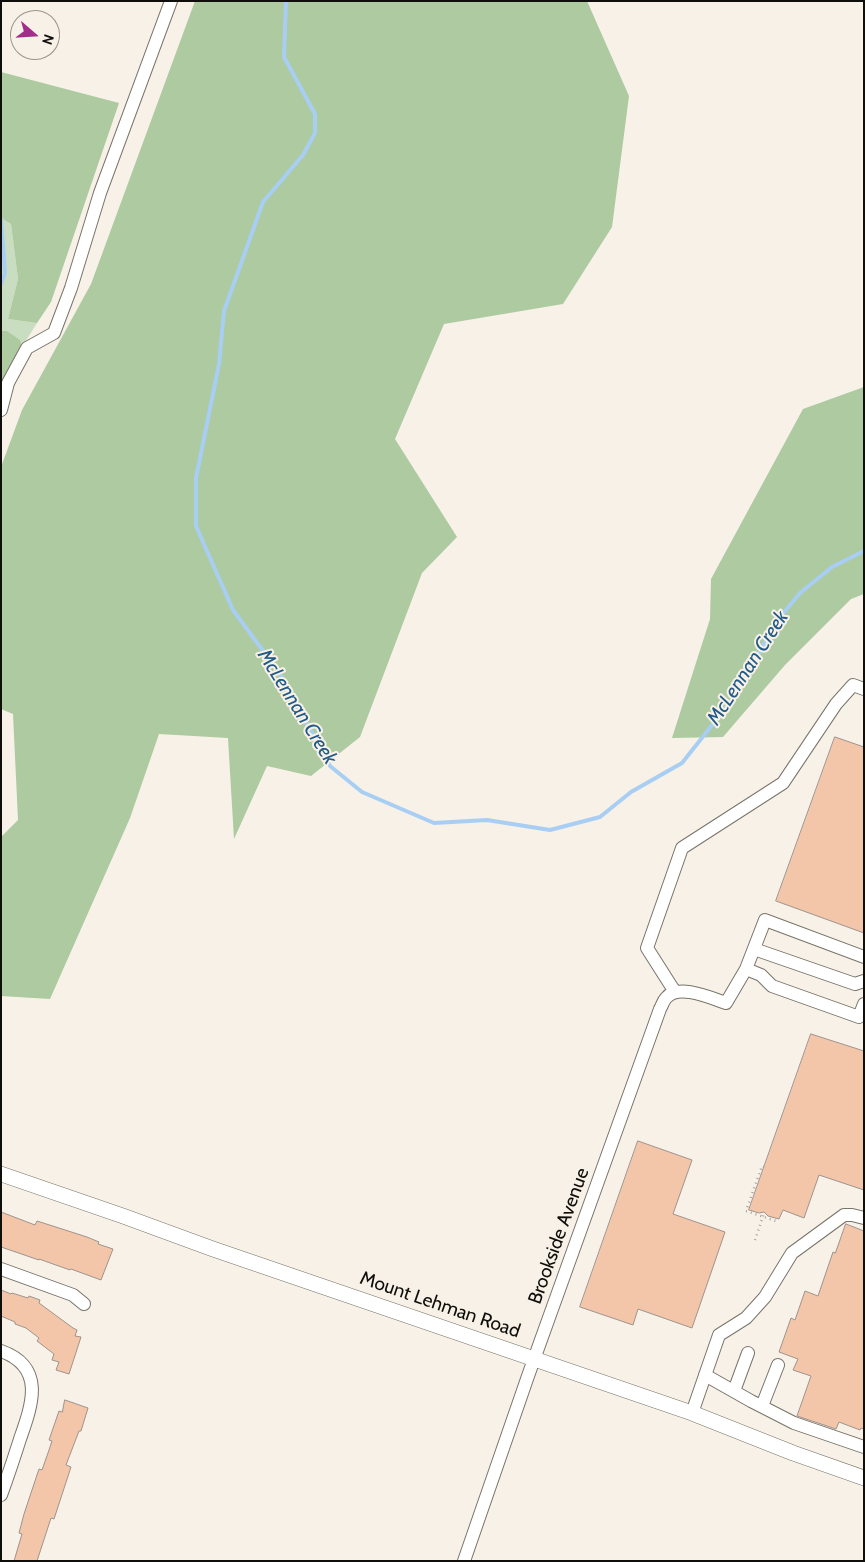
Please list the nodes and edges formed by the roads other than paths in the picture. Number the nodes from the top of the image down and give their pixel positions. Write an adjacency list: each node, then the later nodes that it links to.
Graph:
1 (171, 1): 2 (street)
2 (1, 410)
3 (864, 689): 8 (street)
4 (754, 949): 5 (street); 6 (street); 7 (street)
5 (864, 957)
6 (746, 968): 8 (street); 9 (street)
7 (864, 981)
8 (675, 992): 16 (street, Brookside Avenue)
9 (864, 1004)
10 (1, 1174): 16 (main road, Mount Lehman Road)
11 (864, 1218): 18 (street)
12 (1, 1269): 13 (street)
13 (84, 1304)
14 (1, 1351): 24 (street)
15 (748, 1353): 19 (street)
16 (535, 1359): 21 (main road, Mount Lehman Road); 25 (street, Brookside Avenue)
17 (778, 1365): 20 (street)
18 (705, 1375): 19 (street); 21 (street)
19 (734, 1392): 20 (street)
20 (762, 1406): 22 (street)
21 (692, 1413): 23 (main road, Mount Lehman Road)
22 (864, 1448)
23 (864, 1478)
24 (1, 1495)
25 (464, 1561)

